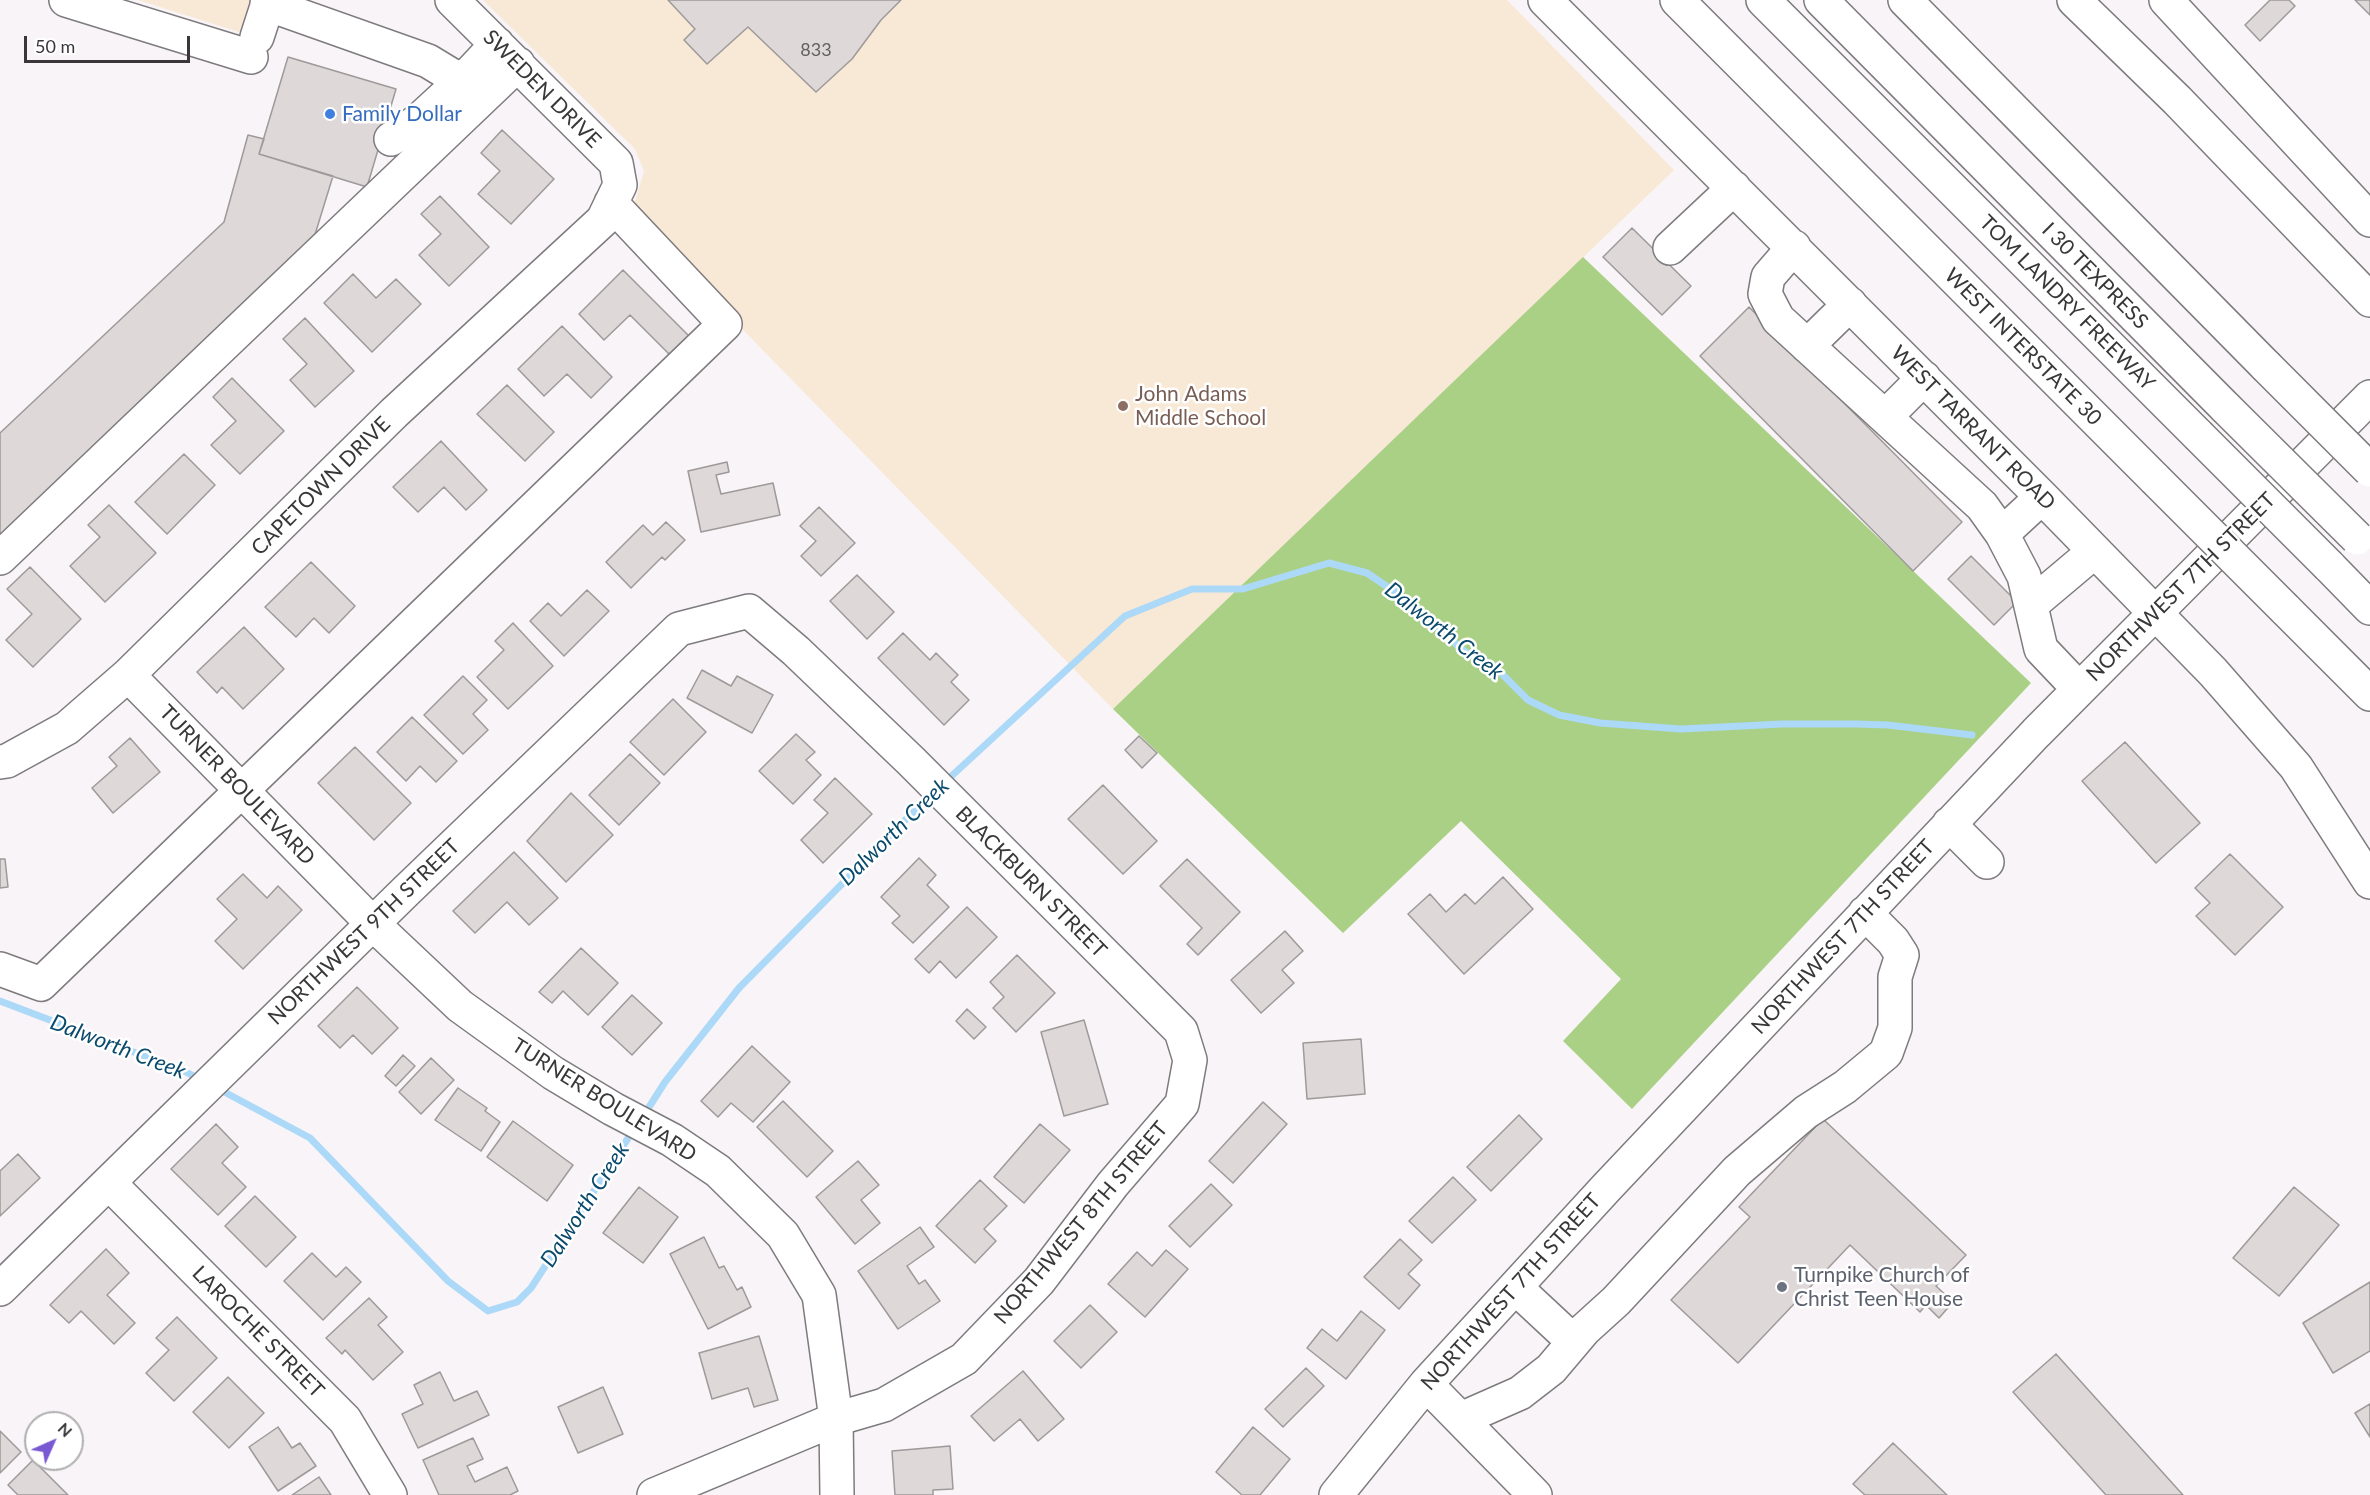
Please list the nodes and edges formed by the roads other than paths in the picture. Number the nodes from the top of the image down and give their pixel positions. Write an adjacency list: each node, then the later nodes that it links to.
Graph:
1 (66, 0): 10 (main road)
2 (452, 0): 11 (main road, SWEDEN DRIVE)
3 (1545, 0): 14 (main road, WEST TARRANT ROAD)
4 (1677, 0): 39 (main road, WEST INTERSTATE 30, bridge)
5 (1763, 0): 34 (main road, TOM LANDRY FREEWAY, bridge)
6 (1821, 0): 30 (main road, I 30 TEXPRESS, bridge)
7 (1905, 0): 26 (main road, bridge)
8 (2074, 0): 19 (main road)
9 (2166, 0): 16 (main road)
10 (268, 2): 12 (main road)
11 (507, 54): 12 (main road); 15 (main road, SWEDEN DRIVE); 32 (main road)
12 (468, 75): 13 (main road)
13 (391, 139)
14 (1734, 188): 17 (main road, WEST TARRANT ROAD); 18 (main road)
15 (616, 194): 37 (main road, CAPETOWN DRIVE); 41 (main road)
16 (2370, 220)
17 (1794, 247): 20 (main road, WEST TARRANT ROAD); 21 (main road)
18 (1670, 248)
19 (2370, 300)
20 (1850, 304): 21 (main road); 22 (main road, WEST TARRANT ROAD)
21 (1807, 346): 24 (main road)
22 (1924, 378): 24 (main road); 25 (main road, WEST TARRANT ROAD)
23 (2370, 397): 36 (main road, NORTHWEST 7TH STREET)
24 (1885, 417): 27 (main road)
25 (1995, 450): 27 (main road); 28 (main road, WEST TARRANT ROAD)
26 (2370, 470)
27 (1959, 485): 29 (main road)
28 (2042, 497): 29 (main road); 31 (main road, WEST TARRANT ROAD)
29 (2002, 534): 33 (main road)
30 (2363, 544)
31 (2096, 551): 33 (main road); 36 (main road, WEST TARRANT ROAD)
32 (0, 558)
33 (2032, 604): 38 (main road)
34 (2370, 608)
35 (749, 612): 46 (main road, NORTHWEST 9TH STREET); 48 (main road, BLACKBURN STREET)
36 (2155, 612): 38 (main road, NORTHWEST 7TH STREET); 44 (main road, WEST TARRANT ROAD)
37 (128, 675): 40 (main road, CAPETOWN DRIVE); 41 (main road, TURNER BOULEVARD)
38 (2079, 689): 42 (main road, NORTHWEST 7TH STREET)
39 (2370, 694)
40 (0, 762)
41 (242, 790): 46 (main road, TURNER BOULEVARD); 47 (main road)
42 (1949, 824): 43 (main road); 45 (main road, NORTHWEST 7TH STREET)
43 (1987, 862)
44 (2370, 882)
45 (1865, 914): 50 (main road, NORTHWEST 7TH STREET); 52 (main road)
46 (373, 924): 49 (main road, NORTHWEST 9TH STREET); 54 (main road, TURNER BOULEVARD)
47 (0, 969)
48 (1181, 1031): 54 (main road, NORTHWEST 8TH STREET)
49 (109, 1183): 51 (main road, NORTHWEST 9TH STREET); 56 (main road, LAROCHE STREET)
50 (1515, 1287): 52 (main road); 53 (main road, NORTHWEST 7TH STREET)
51 (0, 1289)
52 (1574, 1342): 55 (main road)
53 (1426, 1384): 55 (main road); 59 (main road, NORTHWEST 7TH STREET)
54 (836, 1419): 57 (main road, NORTHWEST 8TH STREET); 58 (main road, TURNER BOULEVARD)
55 (1461, 1419): 60 (main road)
56 (390, 1495)
57 (654, 1495)
58 (837, 1495)
59 (1336, 1495)
60 (1535, 1495)

